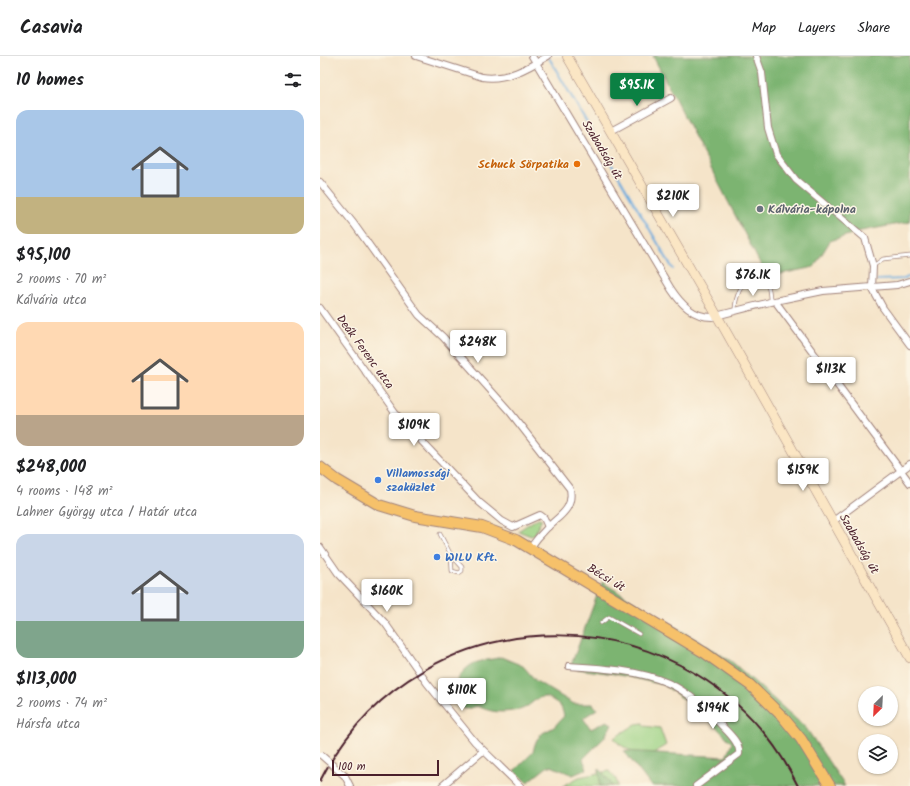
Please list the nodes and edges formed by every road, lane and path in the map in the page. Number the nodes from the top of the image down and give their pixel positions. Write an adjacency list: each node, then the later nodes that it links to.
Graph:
1 (416, 56): 6 (street)
2 (532, 56): 6 (street, Szabadság út)
3 (548, 56): 6 (street)
4 (567, 56): 8 (main road, Szabadság út)
5 (756, 56): 11 (street)
6 (539, 61): 17 (street, Szabadság út)
7 (672, 98): 8 (street)
8 (611, 131): 17 (main road, Szabadság út)
9 (320, 182): 24 (street)
10 (910, 256): 11 (lane)
11 (873, 266): 13 (street)
12 (910, 281): 13 (street)
13 (872, 288): 14 (street); 18 (street)
14 (773, 301): 16 (street); 16 (lane); 21 (street)
15 (320, 308): 24 (street, Deák Ferenc utca)
16 (735, 310): 17 (street)
17 (716, 316): 23 (main road, Szabadság út)
18 (910, 345)
19 (910, 464): 21 (street)
20 (320, 467): 27 (main road, Bécsi út)
21 (901, 471): 22 (street); 23 (street)
22 (910, 483)
23 (832, 522): 31 (main road, Szabadság út)
24 (548, 527): 27 (street)
25 (440, 534): 28 (lane)
26 (320, 547): 33 (street)
27 (530, 548): 39 (main road, Bécsi út)
28 (451, 555): 28 (lane)
29 (601, 623): 30 (lane)
30 (639, 634)
31 (910, 658)
32 (569, 666): 38 (street)
33 (483, 751): 36 (street); 37 (street)
34 (320, 754): 35 (street, bridge)
35 (350, 786)
36 (442, 786)
37 (520, 786)
38 (696, 786)
39 (830, 786)

